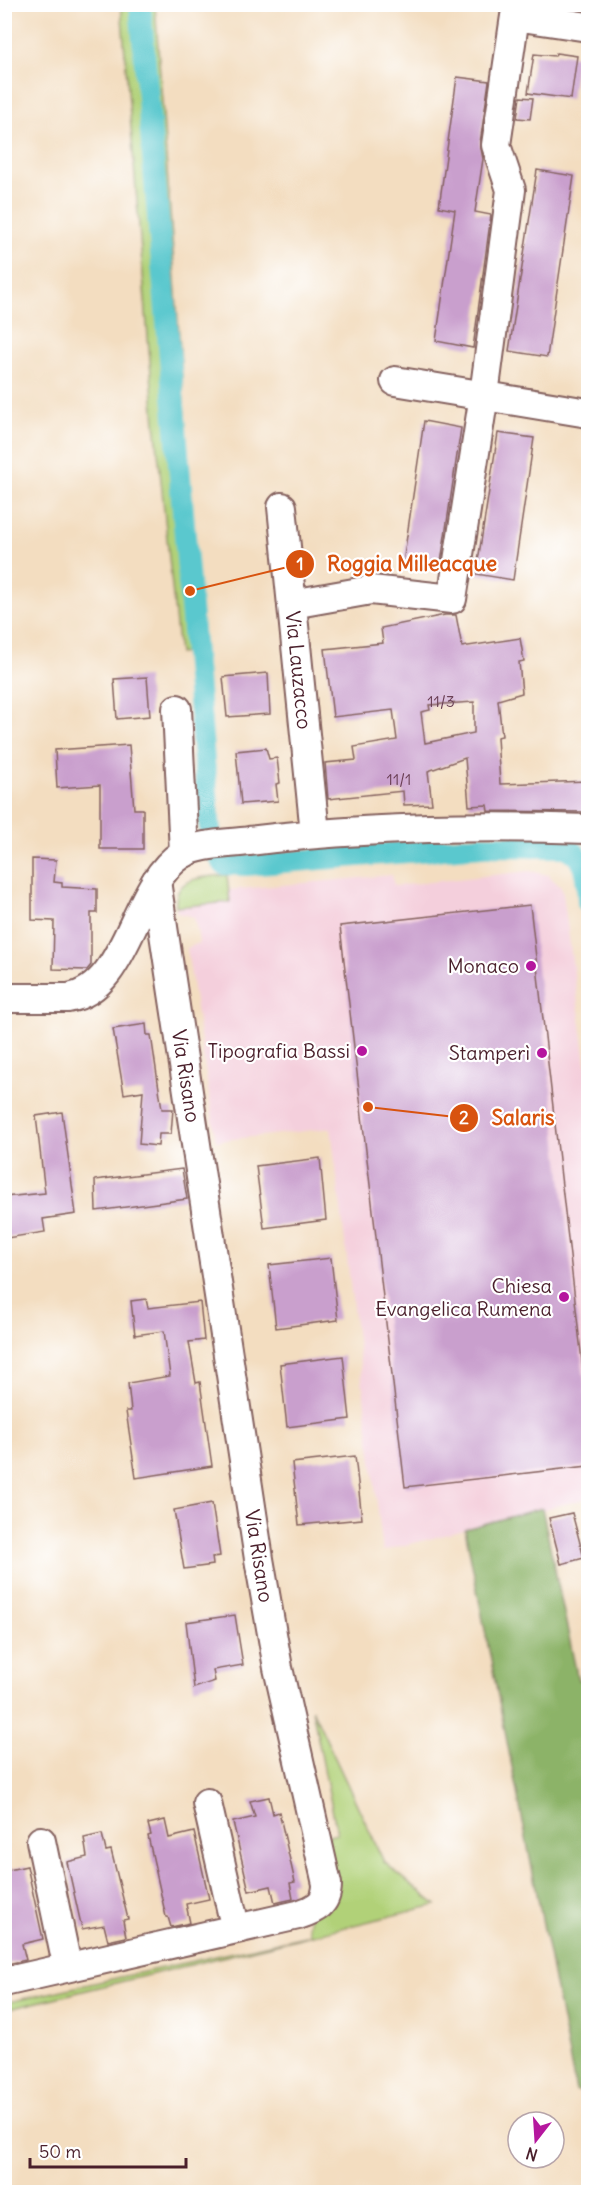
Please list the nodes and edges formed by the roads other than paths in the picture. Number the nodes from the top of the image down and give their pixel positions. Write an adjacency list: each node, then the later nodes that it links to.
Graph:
1 (515, 10): 2 (street); 4 (street)
2 (588, 27)
3 (395, 381): 4 (street)
4 (484, 395): 5 (street); 7 (street)
5 (588, 413)
6 (282, 507): 7 (street, Via Lauzacco)
7 (292, 604): 10 (street, Via Lauzacco)
8 (177, 709): 11 (street)
9 (588, 829): 10 (street)
10 (315, 833): 11 (street)
11 (203, 848): 12 (street)
12 (156, 881): 13 (street); 18 (street, Via Risano)
13 (4, 998)
14 (207, 1803): 16 (street)
15 (40, 1841): 17 (street)
16 (232, 1912)
17 (64, 1951)
18 (4, 1982)

